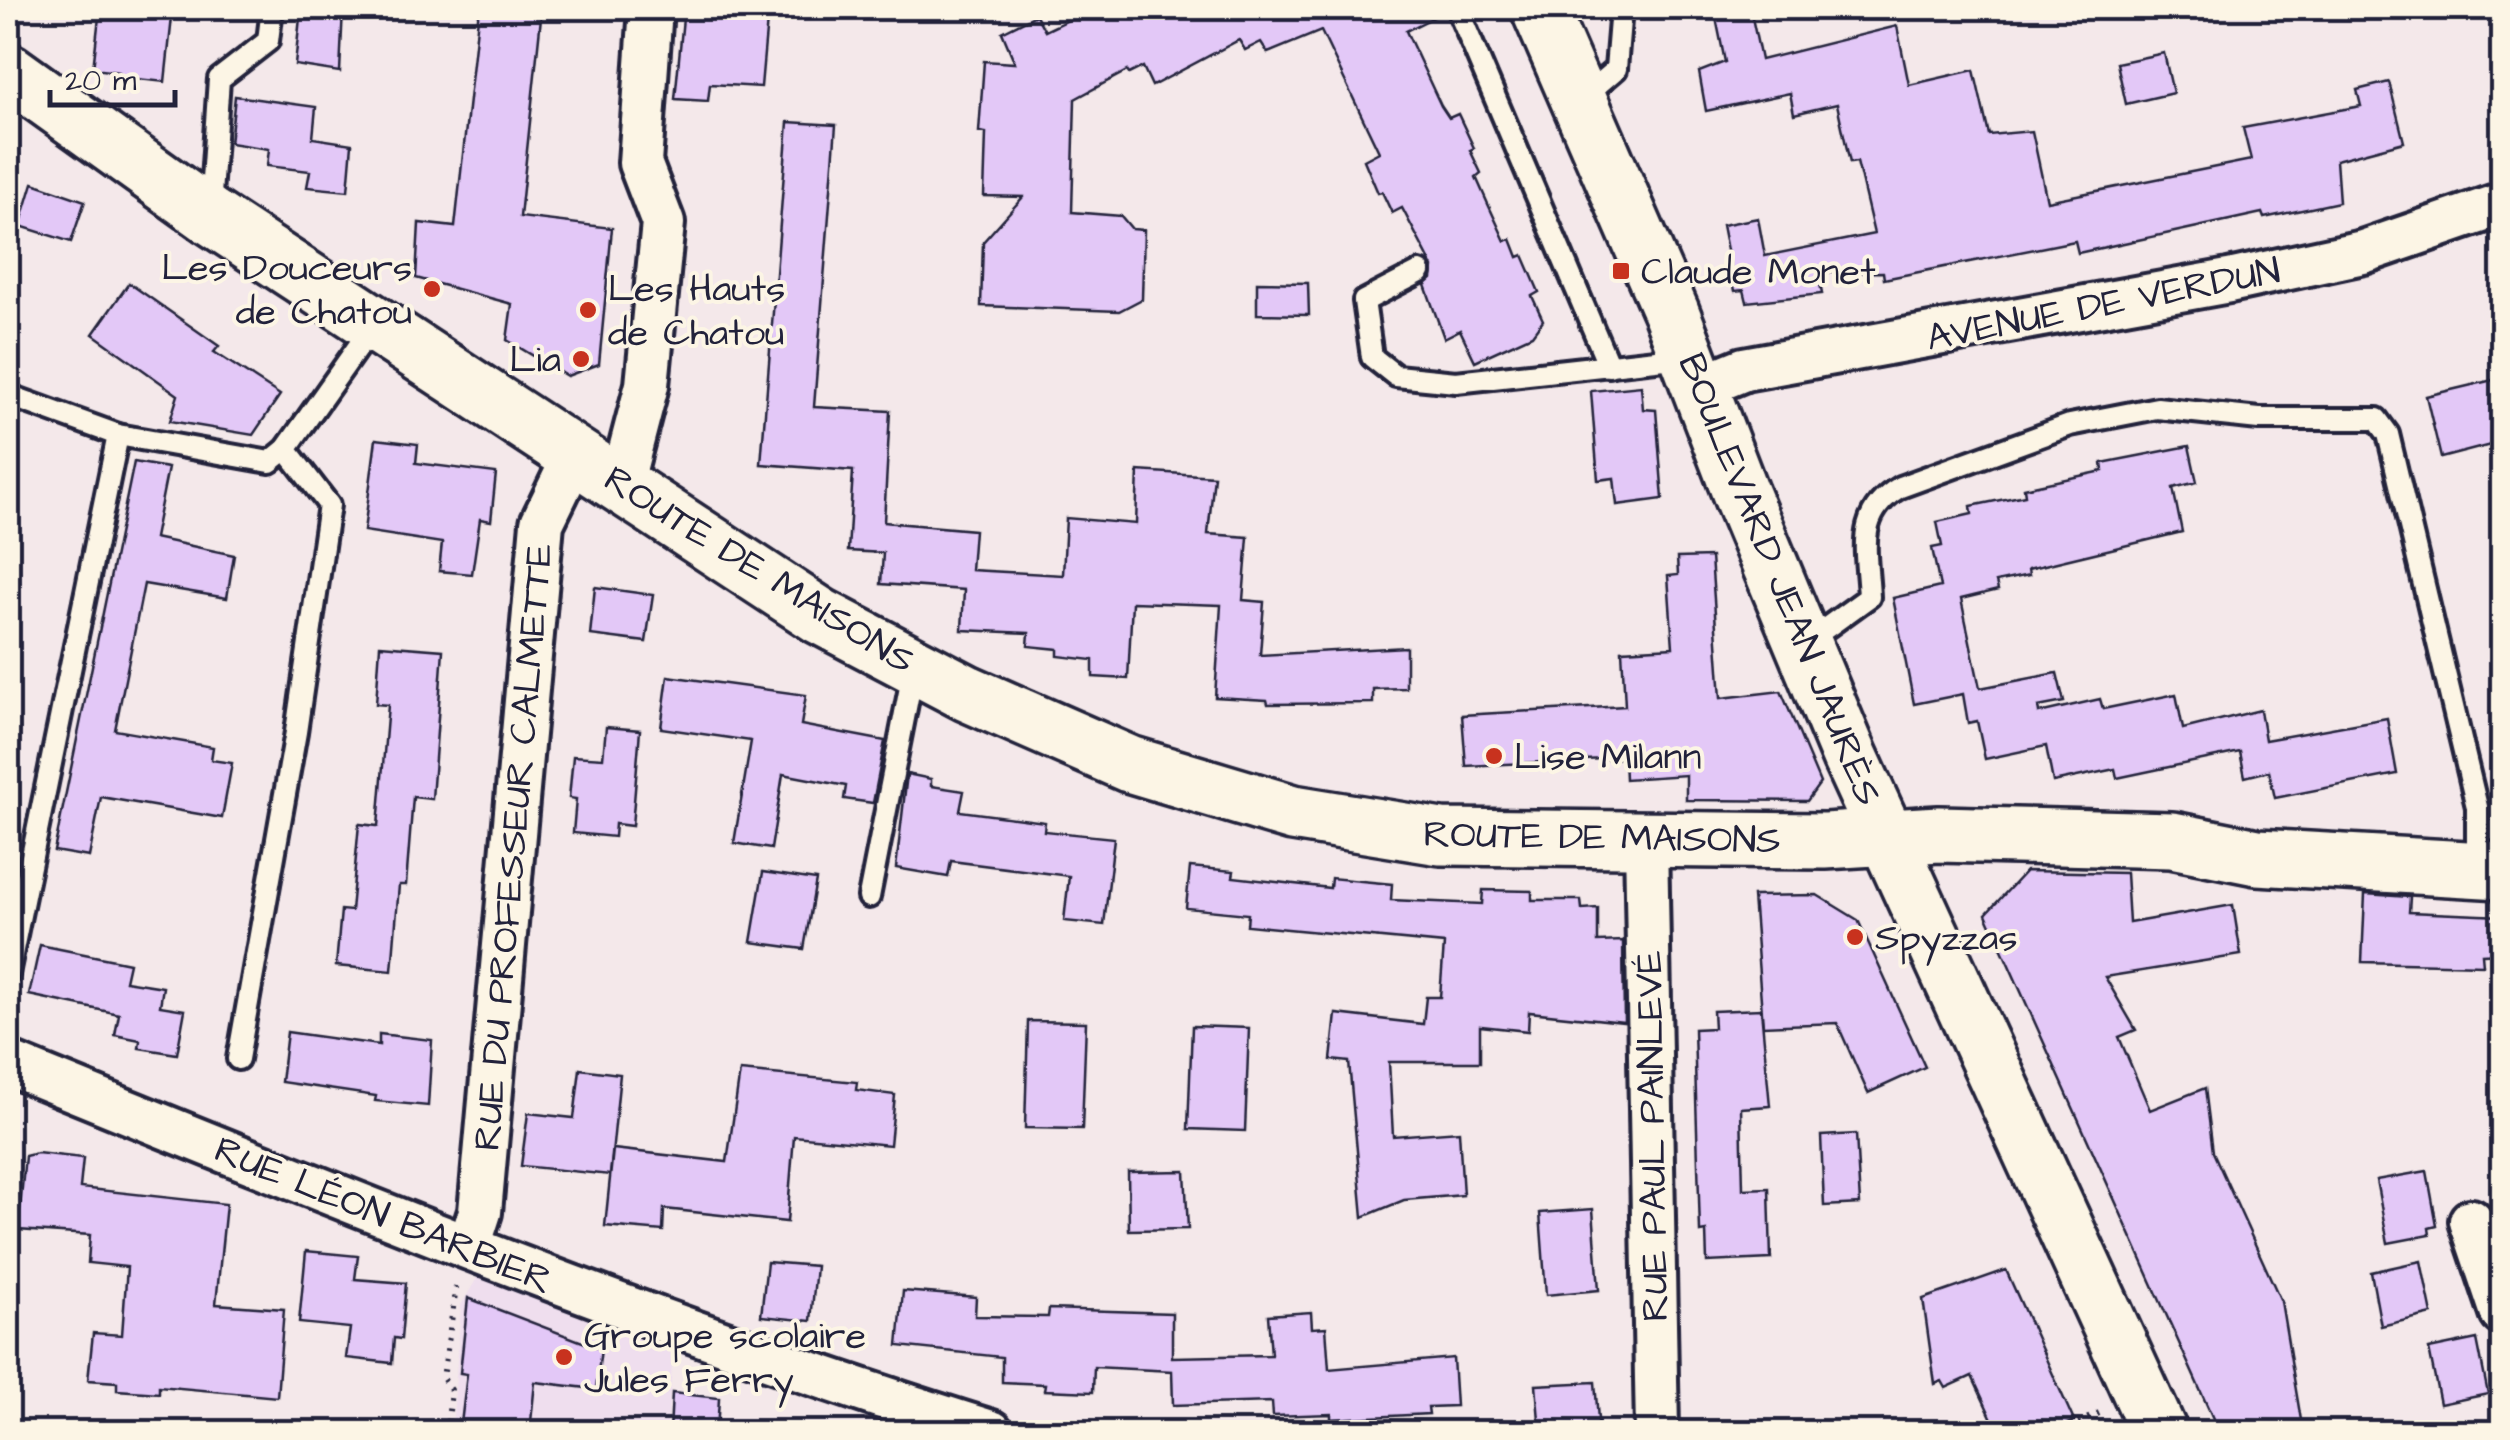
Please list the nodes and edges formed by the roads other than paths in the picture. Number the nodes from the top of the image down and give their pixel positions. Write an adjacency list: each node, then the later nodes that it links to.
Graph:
1 (272, 8): 9 (lane)
2 (651, 8): 18 (street)
3 (1457, 8): 13 (lane)
4 (1539, 8): 7 (street, BOULEVARD JEAN JAURÈS)
5 (1621, 8): 7 (lane)
6 (8, 71): 9 (street, ROUTE DE MAISONS)
7 (1579, 101): 12 (street, BOULEVARD JEAN JAURÈS)
8 (2502, 204): 12 (street, AVENUE DE VERDUN)
9 (210, 216): 11 (street, ROUTE DE MAISONS)
10 (1420, 272): 13 (lane)
11 (373, 325): 16 (lane); 17 (street, ROUTE DE MAISONS)
12 (1688, 355): 13 (lane); 19 (street, BOULEVARD JEAN JAURÈS)
13 (1609, 366)
14 (8, 395): 15 (lane)
15 (118, 435): 16 (lane); 25 (lane)
16 (286, 449): 26 (lane)
17 (574, 455): 18 (street, ROUTE DE MAISONS); 29 (street, RUE DU PROFESSEUR CALMETTE)
18 (621, 486): 20 (street, ROUTE DE MAISONS)
19 (1804, 644): 21 (street, BOULEVARD JEAN JAURÈS); 23 (lane)
20 (914, 665): 22 (street, ROUTE DE MAISONS); 24 (lane)
21 (1888, 837): 22 (street, ROUTE DE MAISONS); 23 (street, ROUTE DE MAISONS); 33 (street, BOULEVARD JEAN JAURÈS)
22 (1646, 840): 32 (street, RUE PAUL PAINLEVÉ)
23 (2490, 871)
24 (869, 897)
25 (8, 974)
26 (238, 1059)
27 (8, 1063): 29 (street, RUE LÉON BARBIER)
28 (2471, 1221): 30 (street)
29 (469, 1246): 31 (street, RUE LÉON BARBIER)
30 (2499, 1288)
31 (991, 1432)
32 (1657, 1432)
33 (2159, 1432)

